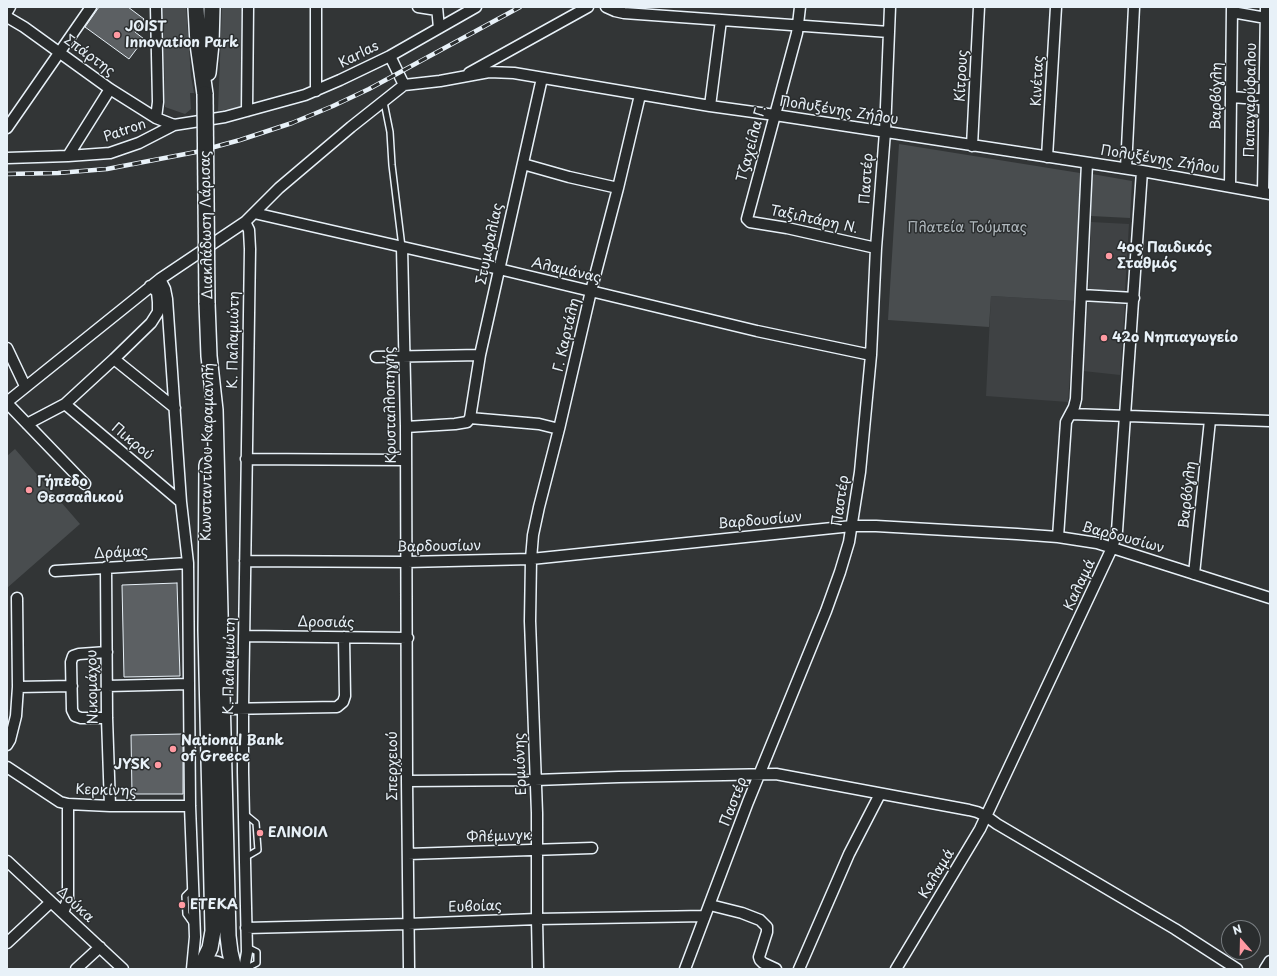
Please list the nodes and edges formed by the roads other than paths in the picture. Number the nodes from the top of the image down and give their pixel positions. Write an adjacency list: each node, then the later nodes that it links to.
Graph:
1 (10, 7): 20 (street)
2 (91, 7): 27 (street)
3 (156, 7): 42 (street)
4 (196, 7): 34 (main road, Διακλάδωση Λάρισας)
5 (212, 7): 34 (main road, Διακλάδωση Λάρισας)
6 (248, 7): 40 (street)
7 (316, 7): 33 (street)
8 (418, 7): 18 (street)
9 (476, 7): 25 (street, Karlas)
10 (588, 7): 29 (street)
11 (606, 7): 23 (street)
12 (800, 7): 24 (street, Τζαχείλα Γ.)
13 (890, 7): 26 (street, Παστέρ)
14 (979, 7): 46 (street, Κίτρους)
15 (1056, 7): 48 (street, Κινέτας)
16 (1134, 7): 52 (street)
17 (1266, 7): 22 (street, Παπαγαρύφαλου)
18 (437, 9): 25 (street)
19 (1232, 10): 22 (street); 36 (street, Βαρβόγλη)
20 (7, 12)
21 (7, 16): 27 (street, Σπάρτης)
22 (1266, 18): 37 (street, Παπαγαρύφαλου)
23 (721, 20): 24 (street); 39 (street)
24 (798, 25): 26 (street); 41 (street, Τζαχείλα Γ.)
25 (439, 28): 28 (street, Karlas)
26 (889, 32): 45 (street, Παστέρ)
27 (60, 52): 32 (street, Σπάρτης); 44 (street)
28 (390, 56): 31 (street); 33 (street, Karlas)
29 (462, 77): 30 (street, Πολυξένης Ζήλου); 31 (street, Πολυξένης Ζήλου)
30 (542, 78): 35 (street, Πολυξένης Ζήλου); 51 (street, Στυμφαλίας)
31 (404, 85): 38 (street)
32 (110, 89): 42 (street, Σπάρτης); 47 (street)
33 (316, 91): 40 (street, Karlas)
34 (205, 94): 71 (main road, Διακλάδωση Λάρισας, bridge)
35 (640, 95): 39 (street, Πολυξένης Ζήλου); 55 (street, Γ. Καρτάλη)
36 (1232, 97): 37 (street); 54 (street, Βαρβόγλη)
37 (1267, 99): 56 (street, Παπαγαρύφαλου)
38 (384, 102): 57 (street); 60 (lane)
39 (710, 106): 41 (street, Πολυξένης Ζήλου)
40 (247, 111): 43 (street, Patron)
41 (775, 115): 45 (street, Πολυξένης Ζήλου); 58 (street, Τζαχείλα Γ.)
42 (156, 118): 43 (street, Σπάρτης)
43 (174, 125): 47 (street, Patron)
44 (7, 128)
45 (885, 132): 46 (street, Πολυξένης Ζήλου); 61 (street, Παστέρ)
46 (972, 146): 48 (street, Πολυξένης Ζήλου)
47 (68, 156): 49 (street, Patron)
48 (1047, 156): 50 (street, Πολυξένης Ζήλου)
49 (7, 158)
50 (1087, 163): 52 (street, Πολυξένης Ζήλου); 66 (street)
51 (523, 164): 55 (street); 62 (street, Στυμφαλίας)
52 (1126, 168): 53 (street, Πολυξένης Ζήλου)
53 (1142, 171): 54 (street, Πολυξένης Ζήλου); 67 (street, Καλαμά)
54 (1230, 186): 56 (street, Πολυξένης Ζήλου)
55 (618, 188): 65 (street, Γ. Καρτάλη)
56 (1266, 193)
57 (254, 213): 59 (street); 60 (street, Αλαμάνας)
58 (747, 219): 61 (street, Ταξιλτάρη Ν.)
59 (245, 222): 63 (street); 87 (street, Κ. Παλαμιώτη)
60 (402, 246): 62 (street, Αλαμάνας); 72 (street, Κρυσταλλοπηγής)
61 (876, 248): 70 (street, Παστέρ)
62 (499, 269): 65 (street, Αλαμάνας); 69 (street, Στυμφαλίας)
63 (160, 279): 64 (street); 78 (street, Κωνσταντίνου Καραμανλή)
64 (150, 286): 74 (street); 75 (street)
65 (591, 291): 70 (street, Αλαμάνας); 86 (street, Γ. Καρτάλη)
66 (1081, 295): 67 (street); 79 (street)
67 (1134, 298): 80 (street, Καλαμά)
68 (7, 348): 75 (street)
69 (480, 355): 72 (street); 81 (street, Στυμφαλίας)
70 (871, 355): 91 (street, Παστέρ)
71 (209, 356): 111 (main road, Κωνσταντίνου Καραμανλή); 138 (main road, Κωνσταντίνου Καραμανλή)
72 (405, 356): 73 (street); 85 (street, Κρυσταλλοπηγής)
73 (376, 357)
74 (114, 359): 77 (street); 78 (street)
75 (25, 386): 76 (street)
76 (7, 402): 84 (street)
77 (65, 404): 84 (street); 90 (street, Πικρού)
78 (175, 408): 90 (street, Κωνσταντίνου Καραμανλή)
79 (1071, 414): 80 (street); 92 (street)
80 (1124, 417): 82 (street); 93 (street, Καλαμά)
81 (470, 418): 85 (street); 86 (street)
82 (1210, 420): 83 (street); 100 (street, Βαρβόγλη)
83 (1270, 421)
84 (27, 424): 89 (street)
85 (406, 427): 88 (street, Κρυσταλλοπηγής)
86 (559, 429): 94 (street, Γ. Καρτάλη)
87 (246, 459): 88 (street); 95 (street, Κ. Παλαμιώτη)
88 (406, 460): 96 (street, Κρυσταλλοπηγής)
89 (85, 484)
90 (181, 502): 97 (street, Κωνσταντίνου Καραμανλή)
91 (852, 526): 92 (street, Βαρδουσίων); 94 (street, Βαρδουσίων); 116 (street, Παστέρ)
92 (1058, 537): 93 (street, Βαρδουσίων)
93 (1112, 548): 100 (street, Βαρδουσίων); 123 (street, Καλαμά)
94 (531, 559): 96 (street, Βαρδουσίων); 117 (street, Ερμιόνης)
95 (245, 561): 96 (street, Βαρδουσίων); 103 (street, Κ. Παλαμιώτη)
96 (407, 562): 105 (street, Σπερχειού)
97 (188, 563): 98 (street, Δράμας); 107 (street, Κωνσταντίνου Καραμανλή)
98 (106, 567): 99 (street, Δράμας); 106 (street, Νικομάχου)
99 (55, 571)
100 (1194, 574): 102 (street, Βαρδουσίων)
101 (17, 598): 110 (street)
102 (1270, 598)
103 (244, 636): 104 (street, Δροσιάς); 112 (street, Κ. Παλαμιώτη)
104 (344, 638): 105 (street, Δροσιάς); 112 (street)
105 (408, 638): 118 (street, Σπερχειού)
106 (107, 652): 108 (street); 109 (street, Νικομάχου)
107 (190, 684): 109 (street); 122 (street, Κωνσταντίνου Καραμανλή)
108 (72, 686): 110 (street); 113 (street)
109 (107, 686): 113 (street, Νικομάχου)
110 (18, 687): 114 (street)
111 (223, 709): 112 (street); 142 (main road, Κωνσταντίνου Καραμανλή)
112 (243, 709): 134 (street, Κ. Παλαμιώτη)
113 (107, 718): 121 (street, Νικομάχου)
114 (7, 745)
115 (7, 767): 120 (street, Κερκίνης)
116 (760, 775): 117 (street); 119 (street); 129 (street, Παστέρ)
117 (535, 780): 118 (street); 125 (street, Ερμιόνης)
118 (407, 781): 126 (street, Σπερχειού)
119 (880, 794): 123 (street); 148 (street)
120 (68, 804): 121 (street, Κερκίνης); 130 (street)
121 (110, 806): 122 (street, Κερκίνης)
122 (190, 806): 138 (street, Κωνσταντίνου Καραμανλή)
123 (986, 816): 149 (street, Καλαμά); 150 (street)
124 (592, 848): 125 (street, Φλέμινγκ)
125 (537, 850): 126 (street, Φλέμινγκ); 132 (street, Ερμιόνης)
126 (408, 854): 133 (street, Σπερχειού)
127 (7, 861): 128 (street, Δούκα)
128 (51, 902): 130 (street, Δούκα); 135 (street)
129 (710, 904): 131 (street, Παστέρ); 147 (street)
130 (63, 913): 136 (street, Δούκα)
131 (705, 916): 132 (street, Ευβοίας); 146 (street, Παστέρ)
132 (537, 919): 133 (street, Ευβοίας); 145 (street, Ερμιόνης)
133 (408, 924): 134 (street, Ευβοίας); 144 (street, Σπερχειού)
134 (246, 928): 143 (street, Κ. Παλαμιώτη)
135 (7, 943)
136 (100, 947): 139 (street); 140 (street, Δούκα)
137 (1270, 961): 151 (street)
138 (197, 968): 141 (main road)
139 (76, 969)
140 (123, 969)
141 (230, 969)
142 (234, 969)
143 (244, 969)
144 (409, 969)
145 (538, 969)
146 (685, 969)
147 (775, 969)
148 (799, 969)
149 (896, 969)
150 (1237, 969)
151 (1265, 969)

